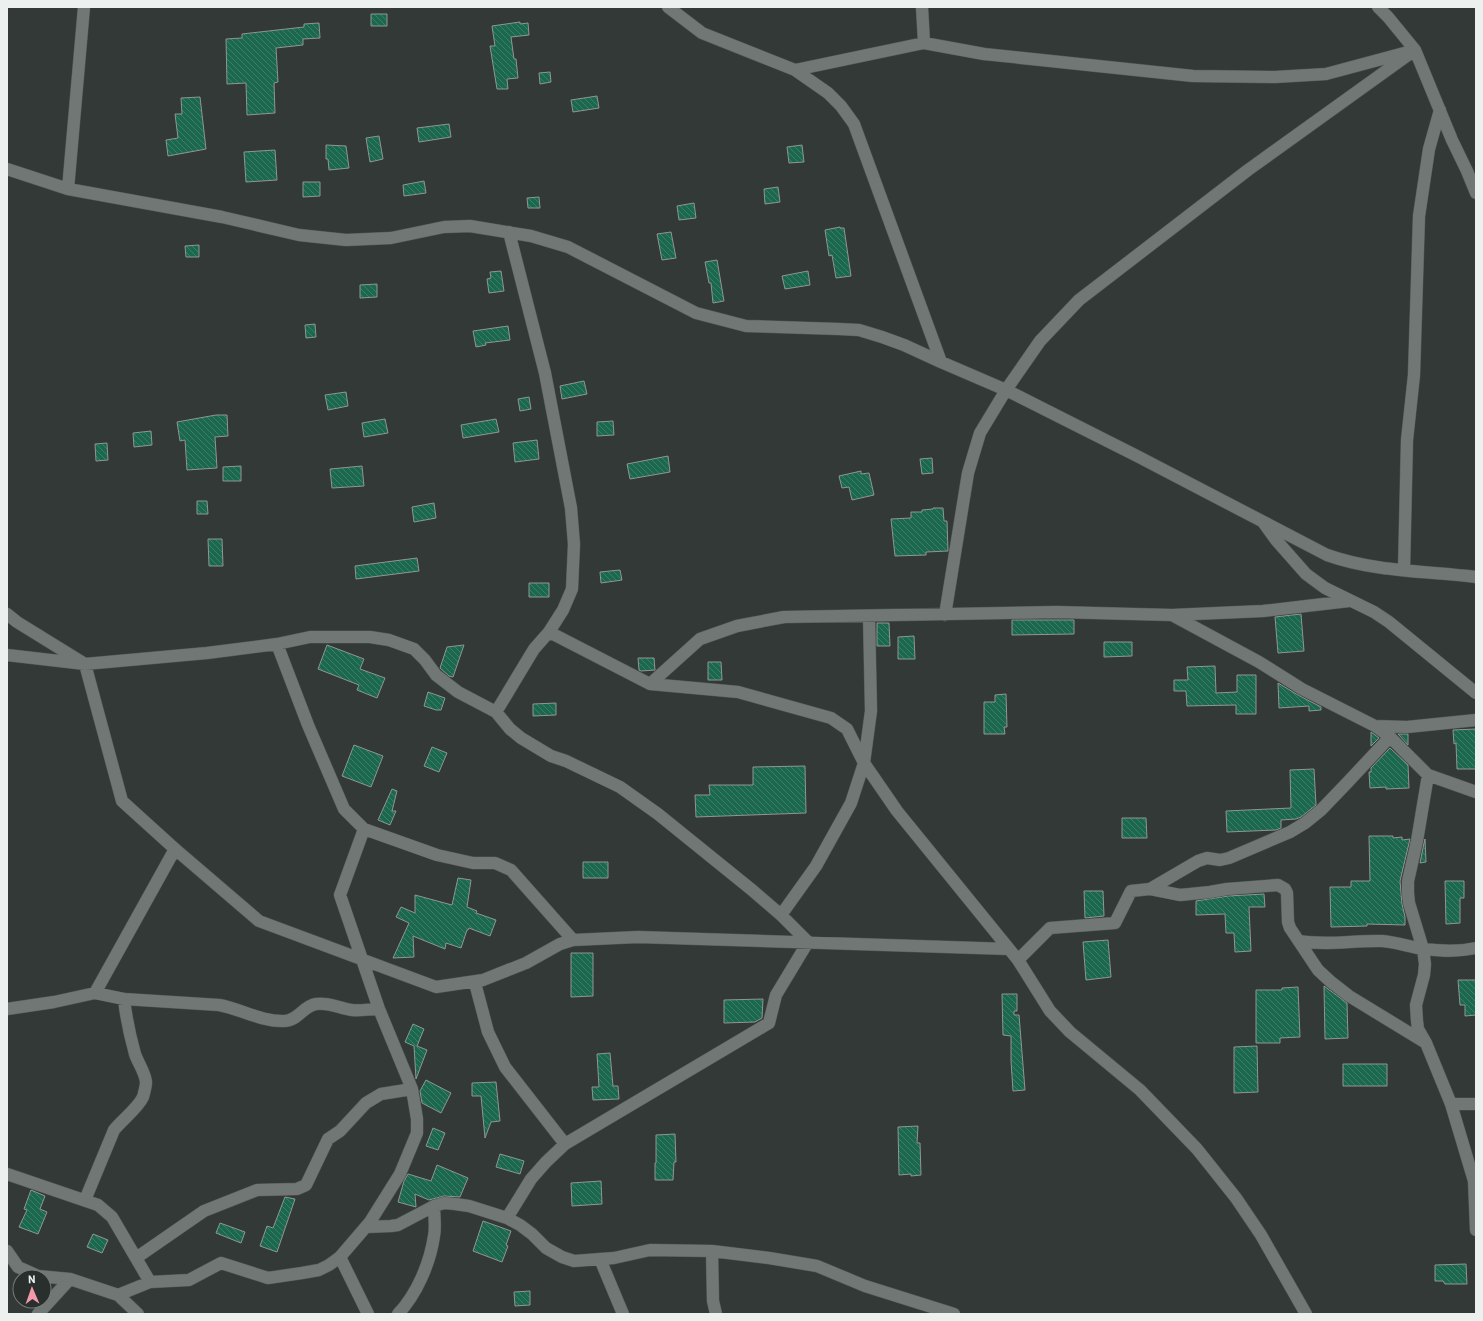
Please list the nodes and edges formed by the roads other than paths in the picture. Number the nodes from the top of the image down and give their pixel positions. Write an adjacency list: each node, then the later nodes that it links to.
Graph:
1 (84, 7): 10 (street)
2 (668, 7): 7 (street)
3 (922, 7): 5 (street)
4 (1378, 7): 6 (street)
5 (924, 43): 6 (street); 7 (street)
6 (1415, 50): 8 (street); 14 (street)
7 (795, 70): 13 (street)
8 (1440, 110): 11 (street); 16 (street)
9 (7, 169): 10 (street)
10 (68, 189): 12 (street)
11 (1476, 193)
12 (509, 232): 13 (street); 23 (street)
13 (941, 362): 14 (street)
14 (1006, 390): 15 (street); 21 (street)
15 (1263, 521): 16 (street); 18 (street)
16 (1404, 570): 17 (street)
17 (1476, 577)
18 (1349, 601): 20 (street); 28 (street)
19 (7, 614): 26 (street)
20 (1172, 614): 21 (street); 31 (street)
21 (945, 615): 22 (street)
22 (868, 616): 27 (street); 33 (street)
23 (549, 632): 27 (street); 29 (street)
24 (277, 644): 26 (street); 29 (street); 36 (street)
25 (7, 655): 26 (street)
26 (85, 664): 37 (street)
27 (650, 684): 33 (street)
28 (1476, 694)
29 (496, 712): 39 (street)
30 (1476, 720): 31 (street)
31 (1375, 726): 32 (street)
32 (1390, 737): 34 (street); 38 (street)
33 (864, 764): 39 (street); 45 (street)
34 (1428, 775): 35 (street); 43 (street)
35 (1476, 792)
36 (364, 829): 40 (street); 46 (street)
37 (175, 849): 46 (street); 49 (street)
38 (1150, 889): 41 (street); 47 (street)
39 (781, 915): 42 (street)
40 (573, 940): 42 (street); 48 (street)
41 (1299, 941): 43 (street); 53 (street)
42 (808, 942): 45 (street); 57 (street)
43 (1423, 948): 44 (street); 53 (street)
44 (1476, 948)
45 (1009, 949): 47 (street)
46 (362, 960): 48 (street); 52 (street)
47 (1018, 960): 80 (street)
48 (475, 982): 57 (street)
49 (95, 993): 50 (street); 51 (street)
50 (124, 999): 52 (street); 59 (street)
51 (7, 1009)
52 (379, 1009): 54 (street)
53 (1426, 1043): 55 (street)
54 (412, 1089): 63 (street); 68 (street)
55 (1451, 1104): 56 (street); 61 (street)
56 (1476, 1104)
57 (565, 1144): 62 (street)
58 (7, 1174): 59 (street)
59 (85, 1200): 68 (street)
60 (434, 1206): 62 (street); 63 (street); 76 (street)
61 (1476, 1213): 64 (street)
62 (507, 1218): 69 (street)
63 (366, 1227): 67 (street)
64 (1476, 1230)
65 (7, 1251): 70 (street)
66 (712, 1251): 69 (street); 78 (street); 79 (street)
67 (340, 1257): 71 (street); 75 (street)
68 (136, 1258): 71 (street)
69 (600, 1259): 77 (street)
70 (70, 1279): 72 (street); 73 (street)
71 (150, 1282): 72 (street)
72 (118, 1295): 74 (street)
73 (39, 1314)
74 (138, 1314)
75 (368, 1314)
76 (398, 1314)
77 (623, 1314)
78 (716, 1314)
79 (954, 1314)
80 (1306, 1314)

